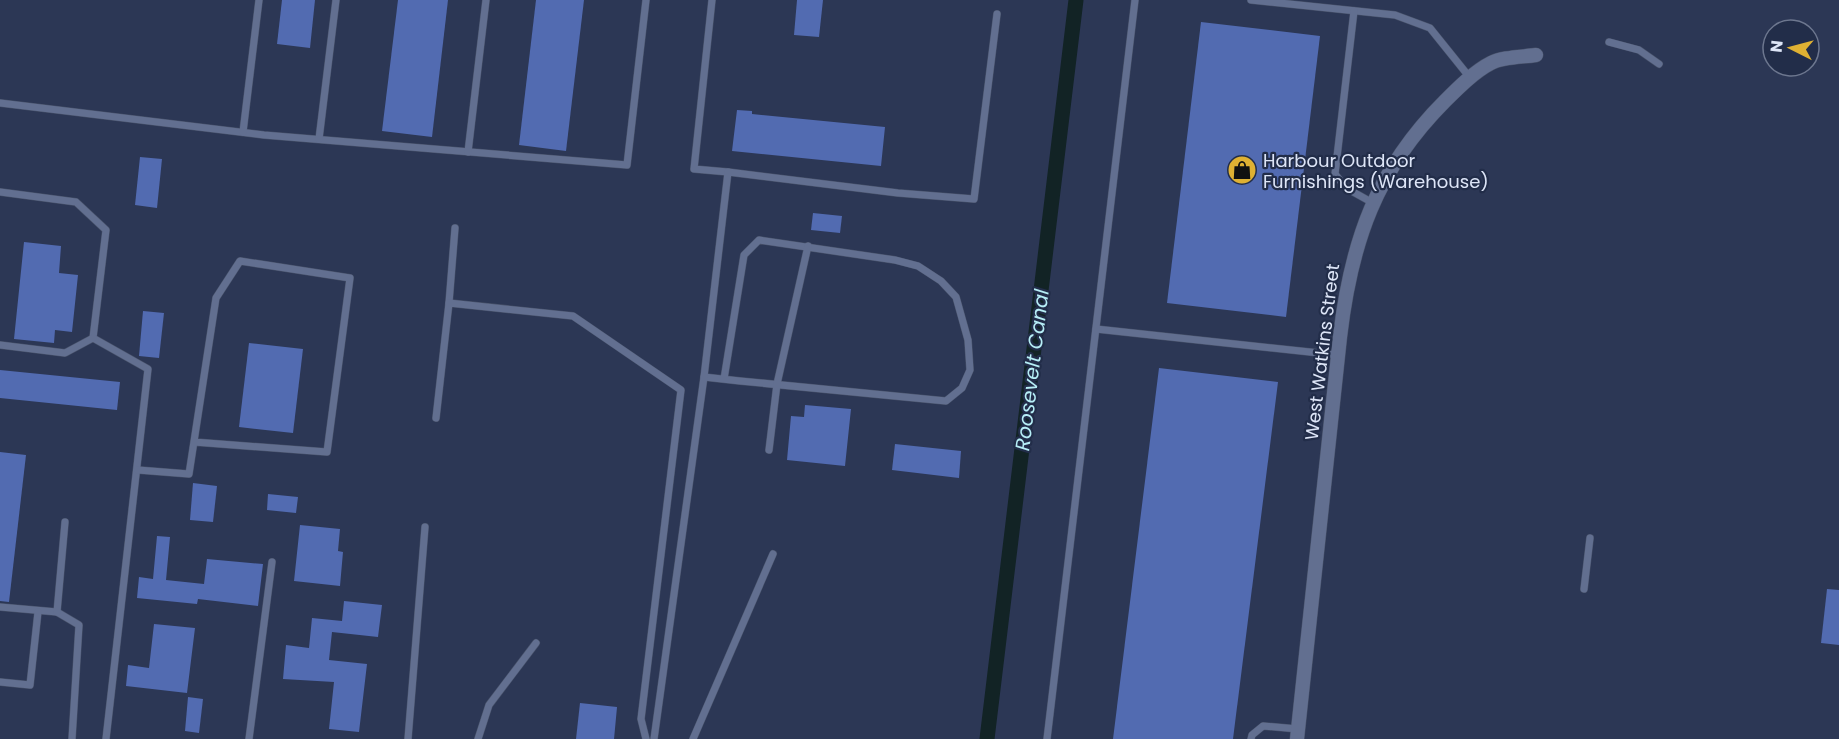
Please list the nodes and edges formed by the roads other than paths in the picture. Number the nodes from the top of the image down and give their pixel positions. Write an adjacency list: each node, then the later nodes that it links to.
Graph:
1 (259, 0): 15 (lane)
2 (336, 0): 16 (lane)
3 (486, 0): 17 (lane)
4 (646, 0): 17 (lane)
5 (712, 0): 18 (lane)
6 (1135, 0): 24 (lane)
7 (1251, 0): 8 (lane)
8 (1354, 11): 13 (lane); 20 (lane)
9 (997, 14): 18 (lane)
10 (1609, 42): 12 (lane)
11 (1536, 55): 13 (street, West Watkins Street)
12 (1659, 64)
13 (1471, 79): 20 (street, West Watkins Street)
14 (0, 103): 15 (lane)
15 (243, 132): 16 (lane)
16 (319, 140): 17 (lane)
17 (468, 152)
18 (728, 172): 28 (lane)
19 (0, 192): 25 (lane)
20 (1373, 203): 27 (street, West Watkins Street)
21 (455, 228): 23 (lane)
22 (808, 246): 29 (lane); 30 (lane); 30 (lane)
23 (448, 303): 31 (lane); 52 (lane)
24 (1096, 329): 27 (lane); 55 (lane)
25 (93, 338): 26 (lane); 34 (lane)
26 (0, 345)
27 (1338, 355): 46 (street, West Watkins Street)
28 (704, 377): 29 (lane); 53 (lane)
29 (724, 379): 30 (lane)
30 (777, 384): 33 (lane)
31 (436, 418)
32 (194, 442): 32 (lane); 34 (lane)
33 (769, 450)
34 (138, 470): 48 (lane)
35 (65, 522): 43 (lane)
36 (425, 527): 50 (lane)
37 (1590, 538): 40 (lane)
38 (773, 554): 54 (lane)
39 (272, 562): 49 (lane)
40 (1584, 589)
41 (0, 607): 42 (lane)
42 (38, 612): 43 (lane); 45 (lane)
43 (57, 612): 47 (lane)
44 (536, 643): 51 (lane)
45 (0, 682)
46 (1297, 734): 56 (lane)
47 (72, 739)
48 (106, 739)
49 (249, 739)
50 (408, 739)
51 (478, 739)
52 (646, 739)
53 (654, 739)
54 (693, 739)
55 (1047, 739)
56 (1251, 739)

